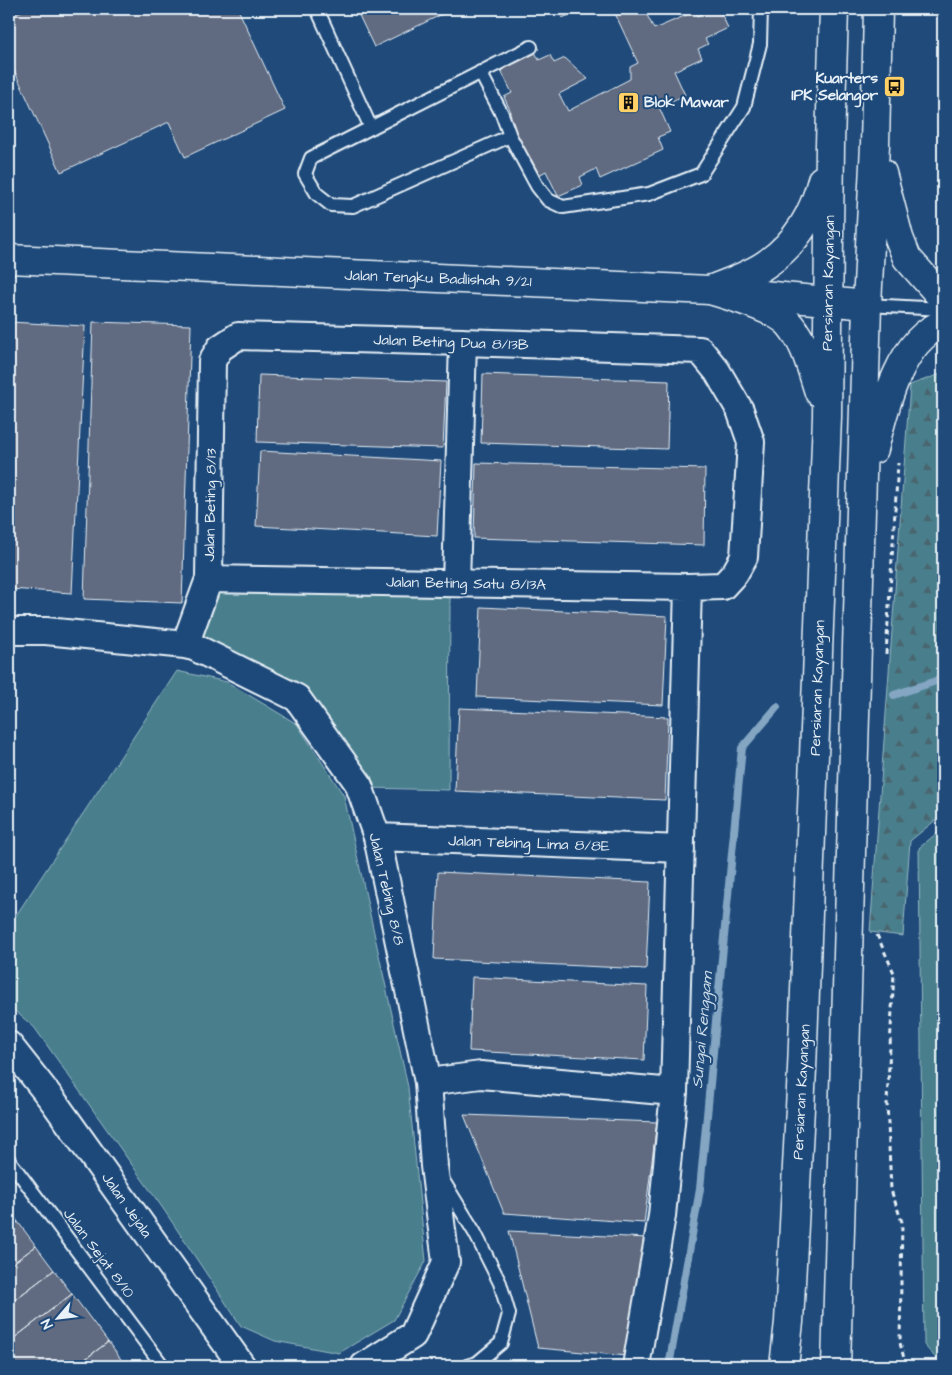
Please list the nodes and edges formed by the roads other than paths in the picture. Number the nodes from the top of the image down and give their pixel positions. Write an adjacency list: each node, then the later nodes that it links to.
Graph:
1 (317, 9): 7 (lane)
2 (761, 9): 8 (lane)
3 (834, 9): 9 (main road, Persiaran Kayangan)
4 (878, 9): 10 (main road)
5 (531, 47): 6 (lane)
6 (480, 72): 7 (lane); 8 (lane)
7 (371, 128): 8 (lane)
8 (510, 136)
9 (830, 145): 12 (main road); 14 (main road, Persiaran Kayangan)
10 (875, 145): 13 (main road); 15 (main road)
11 (9, 260): 12 (main road, Jalan Tengku Badlishah 9/21)
12 (710, 290): 14 (main road, Jalan Tengku Badlishah 9/21); 20 (main road)
13 (943, 295)
14 (827, 302): 15 (main road, Jalan Tengku Badlishah 9/21); 20 (main road, Persiaran Kayangan)
15 (867, 305): 16 (lane); 21 (main road)
16 (943, 309)
17 (943, 324): 21 (main road)
18 (464, 342): 19 (street, Jalan Beting Dua 8/13B); 23 (street); 24 (street, Jalan Beting Dua 8/13B)
19 (212, 361): 22 (street, Jalan Beting 8/13)
20 (827, 417): 35 (main road, Persiaran Kayangan)
21 (861, 510): 43 (main road)
22 (209, 579): 23 (street, Jalan Beting Satu 8/13A); 27 (street, Jalan Beting 8/13)
23 (456, 583): 25 (street, Jalan Beting Satu 8/13A)
24 (723, 586): 25 (street, Jalan Beting Satu 8/13A)
25 (688, 587): 29 (street)
26 (9, 631): 27 (street, Jalan Tebing 8/8)
27 (185, 645): 28 (street, Jalan Tebing 8/8)
28 (377, 837): 29 (street, Jalan Tebing Lima 8/8E); 31 (street, Jalan Tebing 8/8)
29 (681, 849): 32 (street)
30 (9, 1046): 37 (street, Jalan Jejala)
31 (428, 1082): 32 (street); 34 (street, Jalan Tebing 8/8)
32 (674, 1092): 40 (street)
33 (9, 1160): 36 (lane, Jalan Sejat 8/10)
34 (434, 1166): 38 (street, Jalan Tebing 8/8); 39 (lane)
35 (789, 1322): 41 (main road, Persiaran Kayangan); 42 (main road)
36 (162, 1366)
37 (242, 1366)
38 (364, 1366)
39 (468, 1366)
40 (636, 1366)
41 (784, 1366)
42 (793, 1366)
43 (836, 1366)

